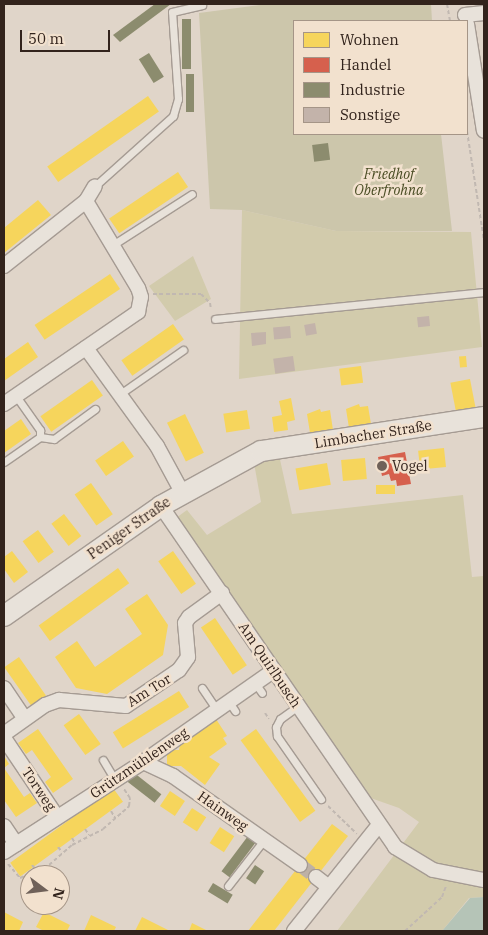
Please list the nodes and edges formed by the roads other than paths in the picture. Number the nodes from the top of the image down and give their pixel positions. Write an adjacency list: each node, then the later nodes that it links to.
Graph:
1 (202, 5): 6 (lane)
2 (484, 13): 3 (street)
3 (465, 16)
4 (468, 34): 5 (street)
5 (484, 131)
6 (95, 186): 8 (street)
7 (192, 194): 9 (lane)
8 (86, 201): 9 (street); 10 (street)
9 (111, 246): 13 (street)
10 (4, 266)
11 (484, 292): 12 (lane)
12 (215, 319)
13 (86, 348): 15 (street); 16 (street)
14 (183, 350): 15 (lane)
15 (120, 394): 23 (street)
16 (16, 396): 17 (street); 20 (lane)
17 (4, 404)
18 (95, 409): 20 (lane)
19 (484, 417): 21 (street, Limbacher Straße)
20 (40, 437): 22 (lane)
21 (261, 451): 23 (street, Peniger Straße)
22 (4, 462)
23 (182, 492): 24 (street, Peniger Straße)
24 (160, 506): 25 (street, Am Quirlbusch); 26 (street, Peniger Straße)
25 (222, 593): 27 (street, Am Quirlbusch); 32 (street, Am Tor)
26 (4, 616)
27 (273, 671): 30 (street, Am Quirlbusch); 31 (street, Grützmühlenweg)
28 (4, 688): 32 (street)
29 (202, 688): 31 (lane)
30 (298, 706): 37 (lane); 40 (street, Am Quirlbusch)
31 (217, 710): 35 (street, Grützmühlenweg)
32 (25, 719): 33 (street, Am Tor)
33 (4, 736): 38 (street, Torweg)
34 (103, 760): 36 (lane)
35 (143, 762): 36 (street, Grützmühlenweg); 41 (street, Hainweg)
36 (116, 779): 38 (street, Grützmühlenweg)
37 (322, 799)
38 (57, 816): 42 (street, Grützmühlenweg)
39 (4, 826): 42 (street)
40 (378, 826): 46 (street, Am Quirlbusch); 48 (street)
41 (264, 840): 44 (street, Hainweg); 47 (lane)
42 (16, 844): 43 (street, Grützmühlenweg)
43 (4, 852)
44 (300, 865)
45 (316, 877): 48 (street)
46 (484, 880)
47 (228, 886)
48 (329, 887): 49 (street)
49 (294, 931)

